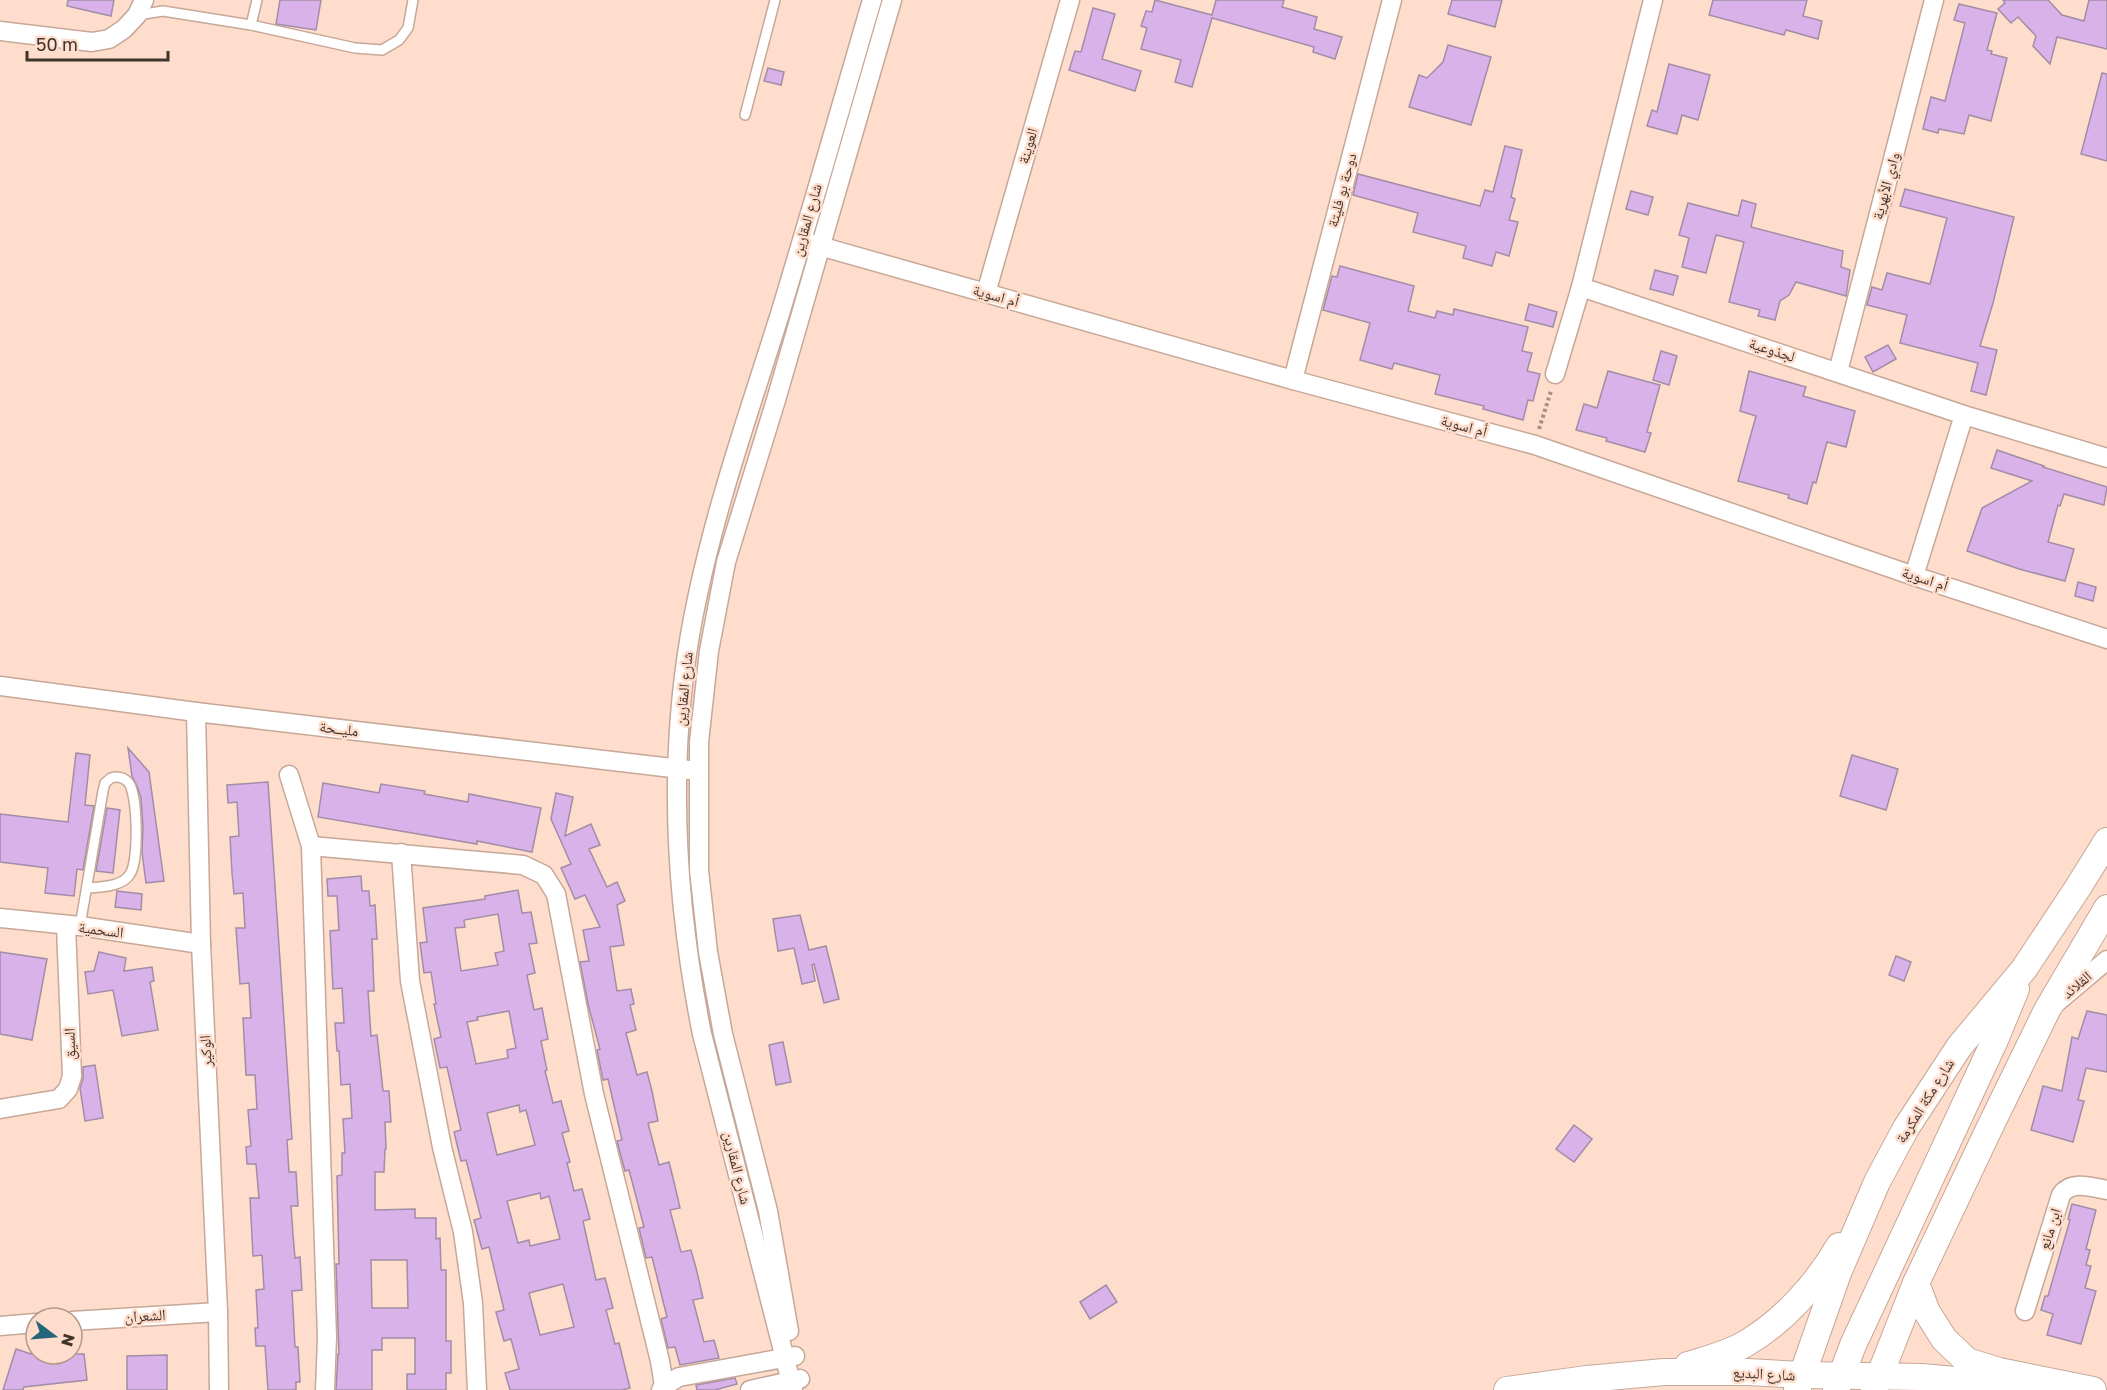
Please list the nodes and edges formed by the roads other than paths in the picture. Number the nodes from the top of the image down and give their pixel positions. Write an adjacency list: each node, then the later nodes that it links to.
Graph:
1 (257, 0): 12 (lane)
2 (413, 0): 12 (lane)
3 (775, 0): 14 (lane)
4 (873, 0): 11 (street); 15 (street, شارع المقارين)
5 (892, 0): 11 (street, شارع المقارين)
6 (1070, 0): 18 (street, العوينة)
7 (1392, 0): 21 (street, دوحة بو فليتة)
8 (1653, 0): 17 (street)
9 (1934, 0): 19 (street, وادي الأبهرية)
10 (140, 7): 12 (lane); 13 (street)
11 (887, 18): 16 (street, شارع المقارين)
12 (251, 25)
13 (0, 32)
14 (745, 115)
15 (801, 241): 16 (street, أم اسوية); 28 (street, شارع المقارين)
16 (821, 246): 18 (street, أم اسوية); 29 (street, شارع المقارين)
17 (1581, 287): 19 (street, لجذوعية); 20 (street)
18 (986, 293): 21 (street, أم اسوية)
19 (1838, 372): 22 (street, لجذوعية)
20 (1556, 374)
21 (1293, 380): 24 (street, أم اسوية)
22 (1964, 415): 23 (street, لجذوعية); 24 (street)
23 (2106, 453)
24 (1914, 576): 25 (street, أم اسوية)
25 (2104, 639)
26 (0, 686): 27 (street, مليــحة)
27 (196, 712): 28 (street, مليــحة); 38 (street, الوكير)
28 (678, 768): 29 (street, مليــحة); 51 (street, شارع المقارين)
29 (698, 772): 51 (street, شارع المقارين)
30 (289, 775): 32 (street)
31 (2107, 841): 40 (main road, شارع مكة المكرمة)
32 (311, 846): 33 (street); 60 (street)
33 (401, 853): 57 (street); 61 (street)
34 (87, 888): 34 (lane); 37 (lane)
35 (2107, 908): 41 (main road)
36 (0, 918): 37 (street, السحمية)
37 (73, 926): 38 (street, السحمية); 42 (street, السيق)
38 (201, 944): 47 (street, الوكير)
39 (2107, 960): 41 (street, القلائد)
40 (2024, 969): 43 (main road, شارع مكة المكرمة); 54 (main road)
41 (2047, 1010): 45 (main road)
42 (0, 1110)
43 (1877, 1182): 52 (main road); 53 (main road, شارع مكة المكرمة)
44 (2107, 1190): 46 (street, ابن مانع)
45 (1916, 1283): 55 (main road); 64 (main road)
46 (2025, 1311)
47 (218, 1312): 48 (street, الشعران); 59 (street, الوكير)
48 (84, 1320)
49 (24, 1324): 50 (street)
50 (0, 1326)
51 (790, 1357): 56 (street, شارع المقارين); 57 (street)
52 (1661, 1381): 53 (main road, شارع البديع); 58 (main road, شارع البديع)
53 (1799, 1383): 54 (main road, شارع البديع)
54 (1838, 1383): 55 (main road, شارع البديع)
55 (1876, 1383): 63 (main road, شارع البديع)
56 (797, 1385): 62 (street)
57 (662, 1388)
58 (1525, 1389)
59 (219, 1390)
60 (325, 1390)
61 (477, 1390)
62 (750, 1390)
63 (2022, 1390)
64 (2092, 1390)

